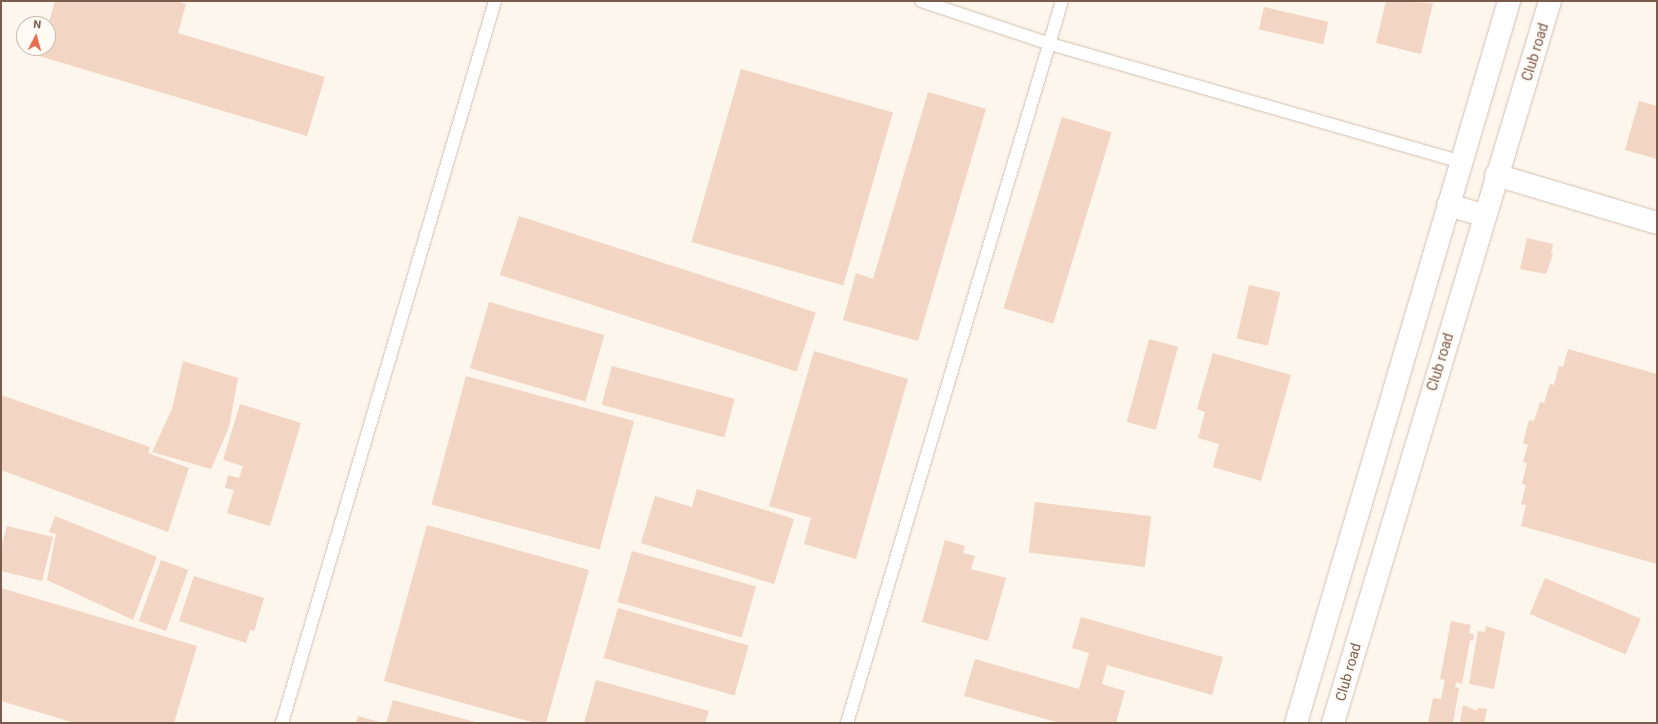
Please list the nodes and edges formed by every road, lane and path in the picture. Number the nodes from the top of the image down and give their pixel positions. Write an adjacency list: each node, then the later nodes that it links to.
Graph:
1 (495, 1): 12 (lane)
2 (921, 1): 6 (lane)
3 (1062, 1): 6 (lane)
4 (1509, 1): 7 (main road)
5 (1550, 1): 8 (main road, Club road)
6 (1050, 44): 7 (lane); 13 (lane)
7 (1461, 162): 9 (main road)
8 (1496, 174): 10 (main road, Club road); 11 (main road)
9 (1448, 205): 10 (main road); 14 (main road)
10 (1484, 215): 15 (main road, Club road)
11 (1657, 223)
12 (282, 723)
13 (847, 723)
14 (1296, 723)
15 (1333, 723)

